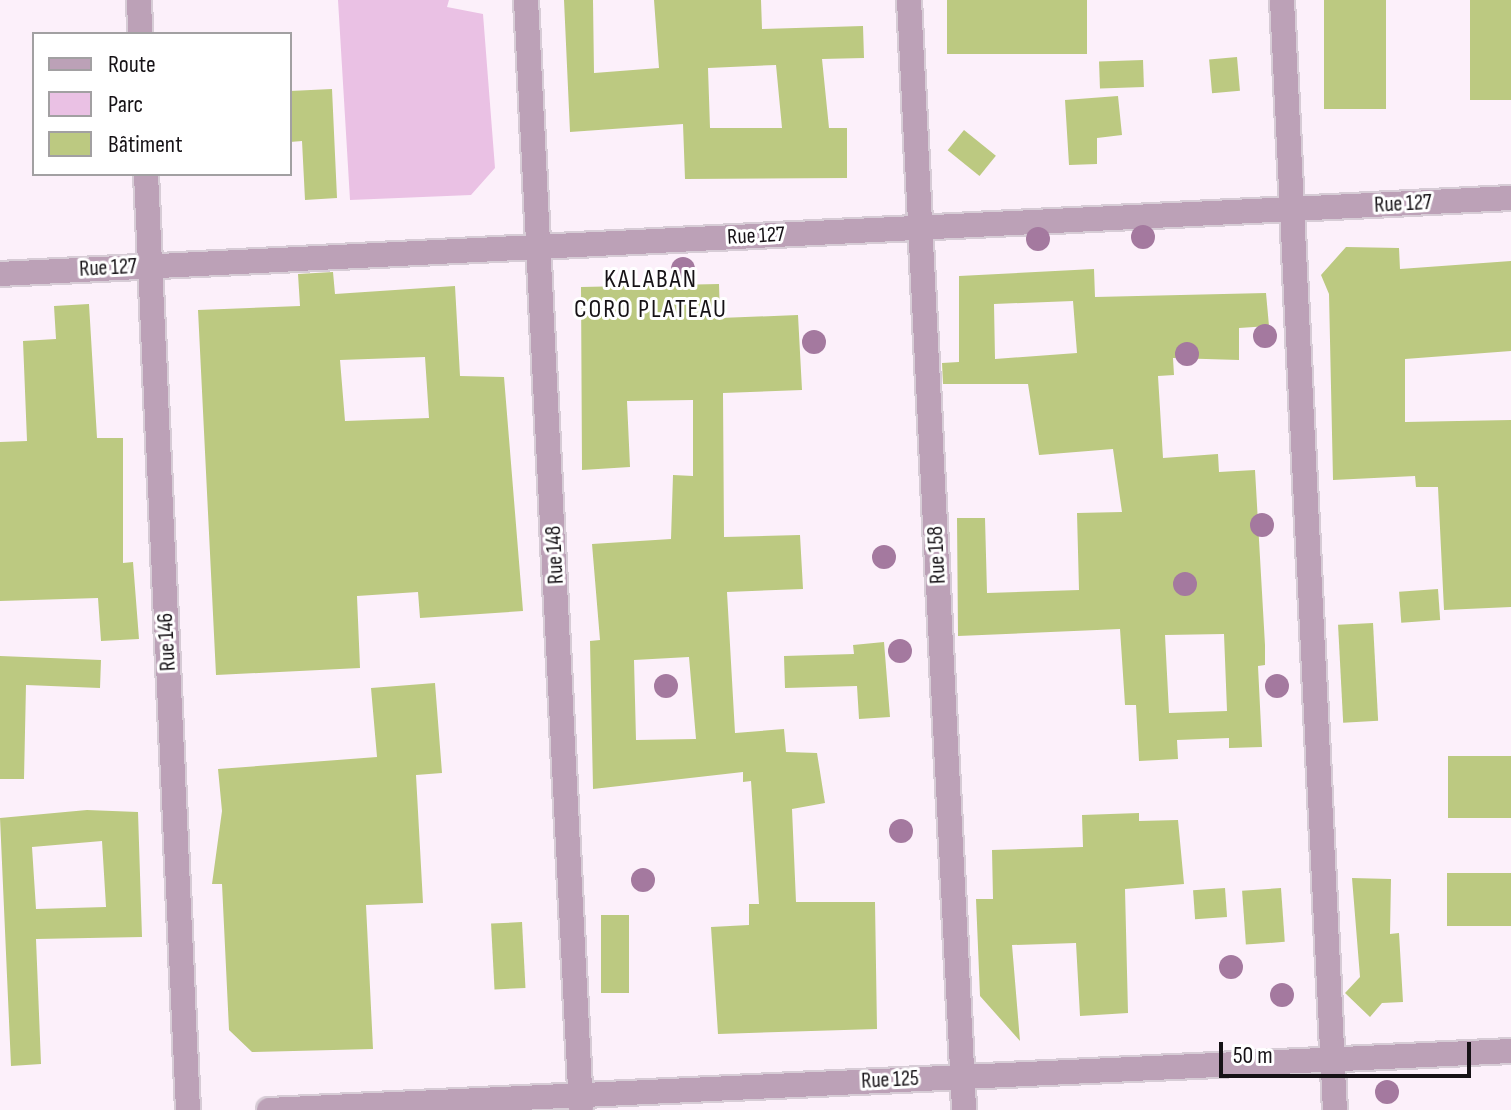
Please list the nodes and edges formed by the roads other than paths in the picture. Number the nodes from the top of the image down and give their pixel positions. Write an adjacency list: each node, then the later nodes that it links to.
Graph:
1 (139, 0): 5 (street)
2 (526, 0): 10 (street, Rue 148)
3 (909, 0): 9 (street, Rue 158)
4 (1282, 0): 8 (street)
5 (140, 32)
6 (146, 176): 11 (street, Rue 146)
7 (1511, 198): 8 (street, Rue 127)
8 (1296, 209): 9 (street, Rue 127); 14 (street)
9 (921, 228): 10 (street, Rue 127); 15 (street, Rue 158)
10 (540, 247): 11 (street, Rue 127); 16 (street, Rue 148)
11 (150, 266): 12 (street, Rue 127); 17 (street, Rue 146)
12 (0, 274)
13 (1511, 1051): 14 (street, Rue 125)
14 (1333, 1059): 15 (street, Rue 125); 20 (street)
15 (962, 1076): 16 (street, Rue 125); 19 (street, Rue 158)
16 (581, 1103): 18 (street, Rue 125)
17 (188, 1110)
18 (269, 1110)
19 (964, 1110)
20 (1335, 1110)

